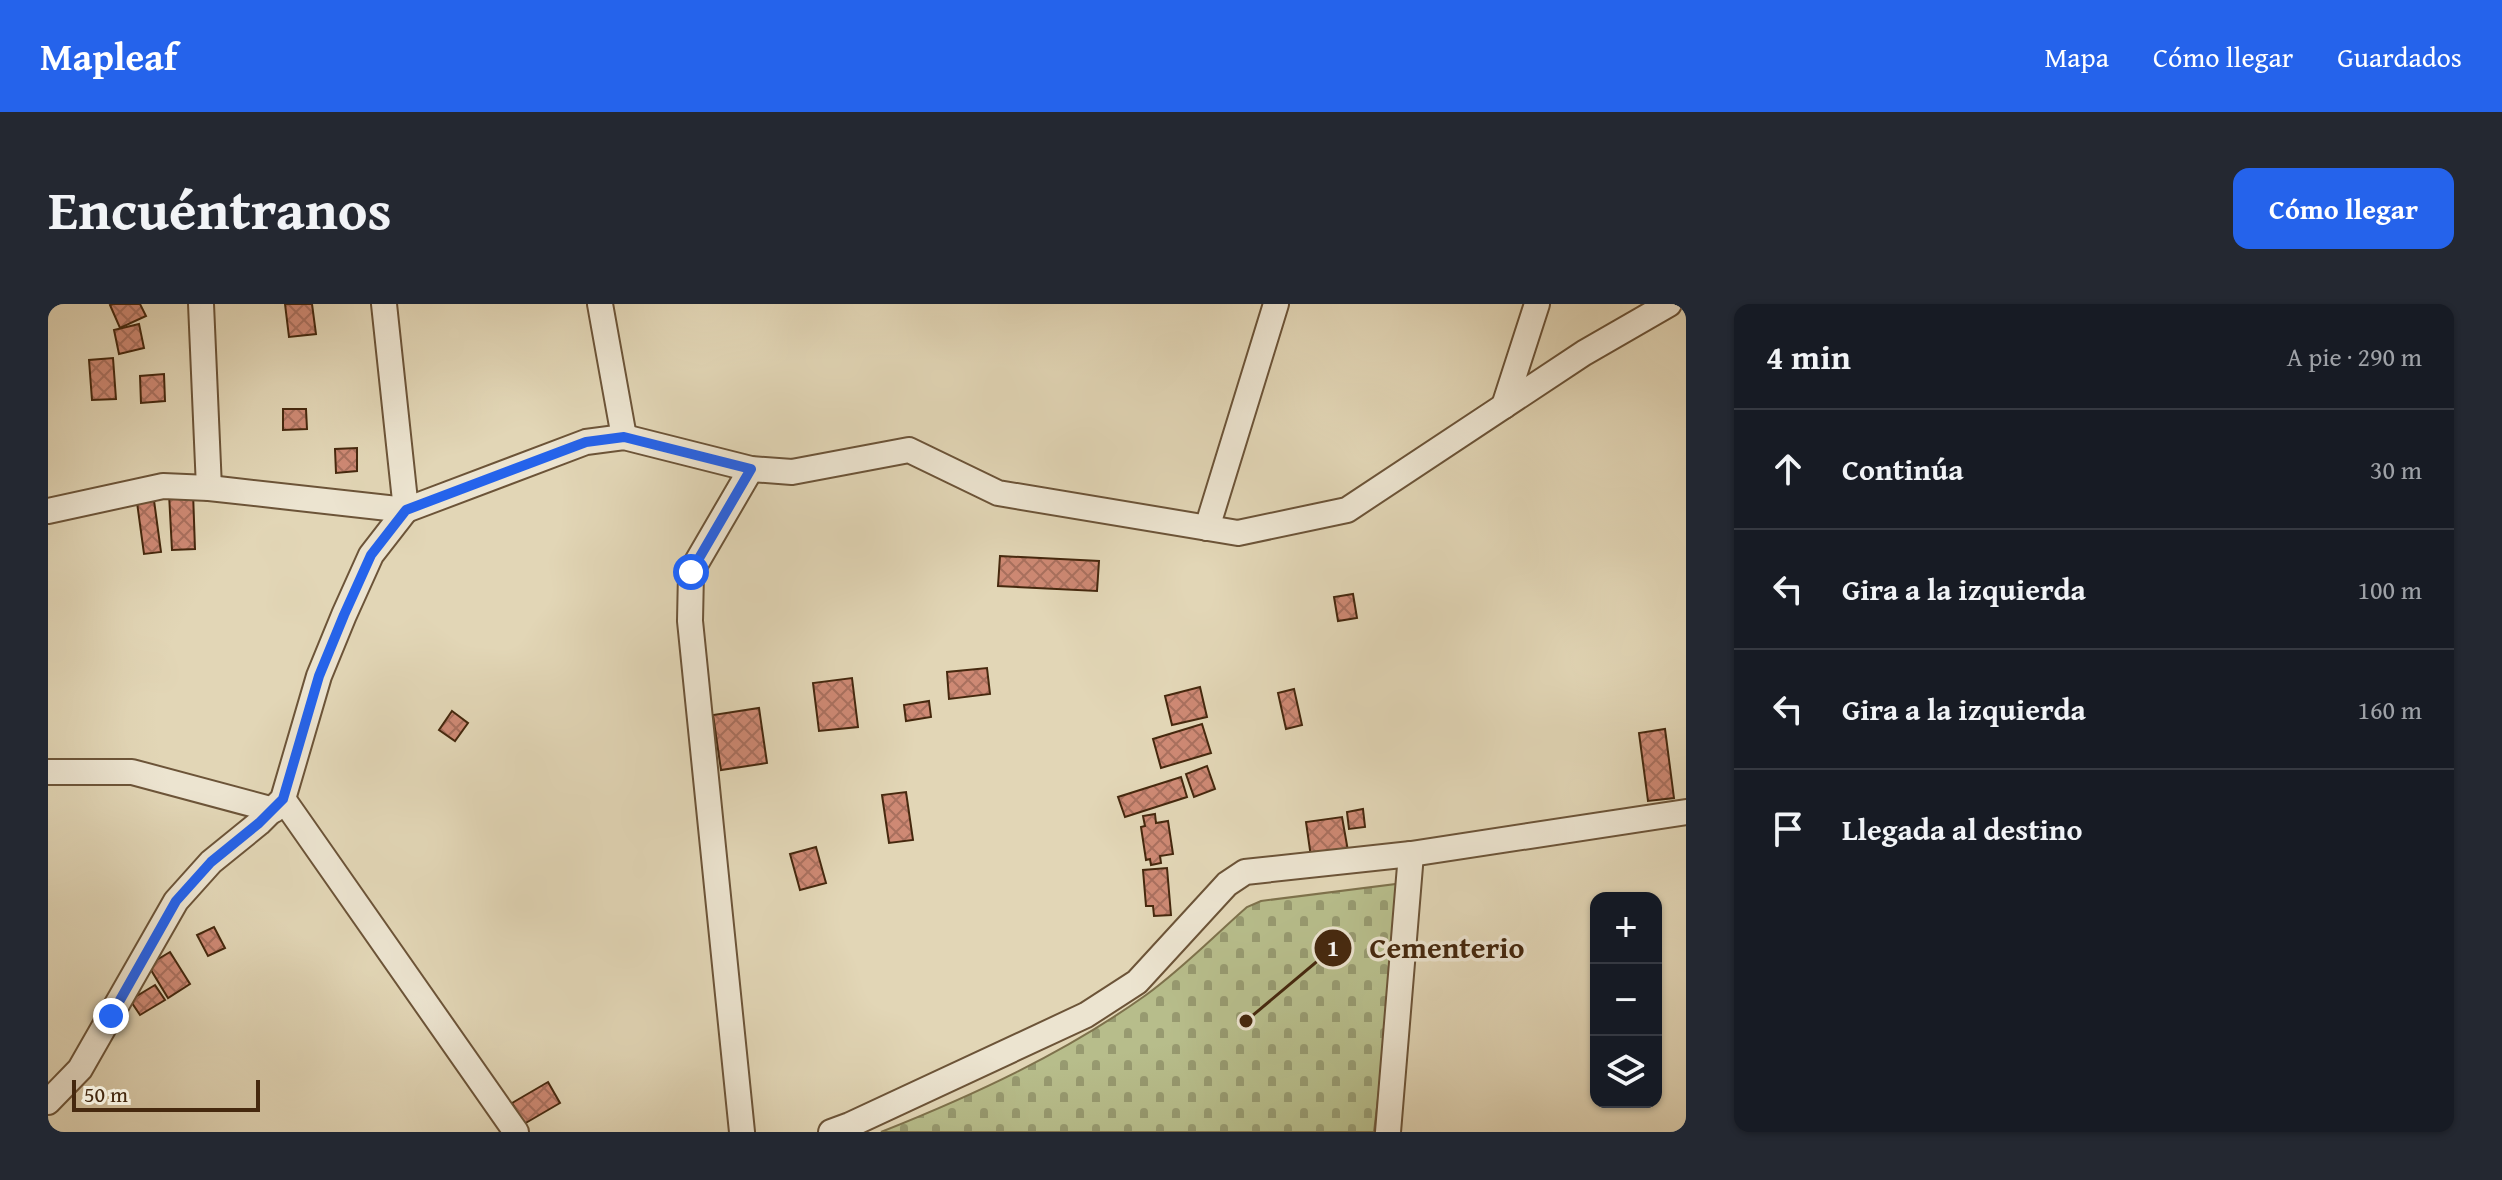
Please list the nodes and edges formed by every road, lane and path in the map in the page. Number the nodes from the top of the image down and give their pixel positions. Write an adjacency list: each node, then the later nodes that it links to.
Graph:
1 (201, 304): 10 (street)
2 (384, 304): 11 (street)
3 (600, 304): 8 (street)
4 (1276, 304): 13 (street)
5 (1537, 304): 7 (street)
6 (1669, 304): 7 (street)
7 (1504, 406): 13 (street)
8 (624, 437): 9 (street); 11 (street)
9 (751, 469): 13 (street); 20 (street)
10 (209, 488): 11 (street); 12 (street)
11 (406, 510): 15 (street)
12 (48, 511)
13 (1207, 528)
14 (48, 772): 15 (street)
15 (278, 804): 18 (street); 19 (street)
16 (1686, 812): 17 (street)
17 (1411, 854): 21 (street); 22 (street)
18 (48, 1102)
19 (516, 1132)
20 (742, 1132)
21 (831, 1132)
22 (1388, 1132)

